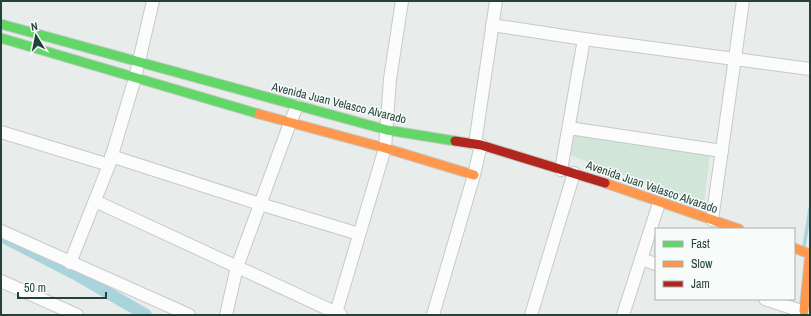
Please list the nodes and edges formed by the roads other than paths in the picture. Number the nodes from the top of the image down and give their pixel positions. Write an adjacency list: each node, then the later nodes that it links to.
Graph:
1 (153, 1): 10 (street)
2 (402, 1): 16 (street)
3 (496, 1): 6 (street)
4 (743, 1): 9 (street)
5 (1, 24): 10 (street, Avenida Juan Velasco Alvarado)
6 (492, 26): 8 (street); 18 (street)
7 (1, 38): 12 (street)
8 (584, 39): 9 (street); 15 (street)
9 (736, 59): 11 (street); 20 (street)
10 (139, 62): 12 (street); 13 (street, Avenida Juan Velasco Alvarado)
11 (810, 69)
12 (135, 78): 14 (street); 21 (street)
13 (297, 106): 14 (street); 16 (street, Avenida Juan Velasco Alvarado)
14 (290, 123): 19 (street); 27 (street)
15 (569, 128): 20 (street); 22 (street)
16 (386, 130): 18 (street, Avenida Juan Velasco Alvarado); 19 (street)
17 (1, 132): 21 (street)
18 (478, 145): 22 (street, Avenida Juan Velasco Alvarado); 24 (street)
19 (386, 148): 24 (street); 31 (street)
20 (722, 151): 28 (street)
21 (110, 161): 25 (street); 27 (street)
22 (561, 170): 23 (street, Avenida Juan Velasco Alvarado)
23 (574, 173): 26 (street, Avenida Juan Velasco Alvarado); 46 (street)
24 (474, 175): 45 (street)
25 (95, 201): 35 (street); 37 (street)
26 (659, 203): 28 (street, Avenida Juan Velasco Alvarado); 34 (street)
27 (260, 204): 31 (street); 37 (street)
28 (712, 220): 29 (street, Avenida Juan Velasco Alvarado)
29 (736, 228)
30 (1, 231): 35 (street)
31 (359, 234): 41 (street)
32 (795, 248): 33 (street)
33 (810, 254): 40 (street)
34 (641, 259): 36 (street); 47 (street)
35 (70, 263): 43 (street)
36 (655, 264)
37 (237, 267): 41 (street); 44 (street)
38 (1, 280): 42 (street)
39 (768, 300): 40 (street)
40 (807, 313)
41 (338, 314)
42 (77, 315)
43 (189, 315)
44 (226, 315)
45 (433, 315)
46 (531, 315)
47 (623, 315)

